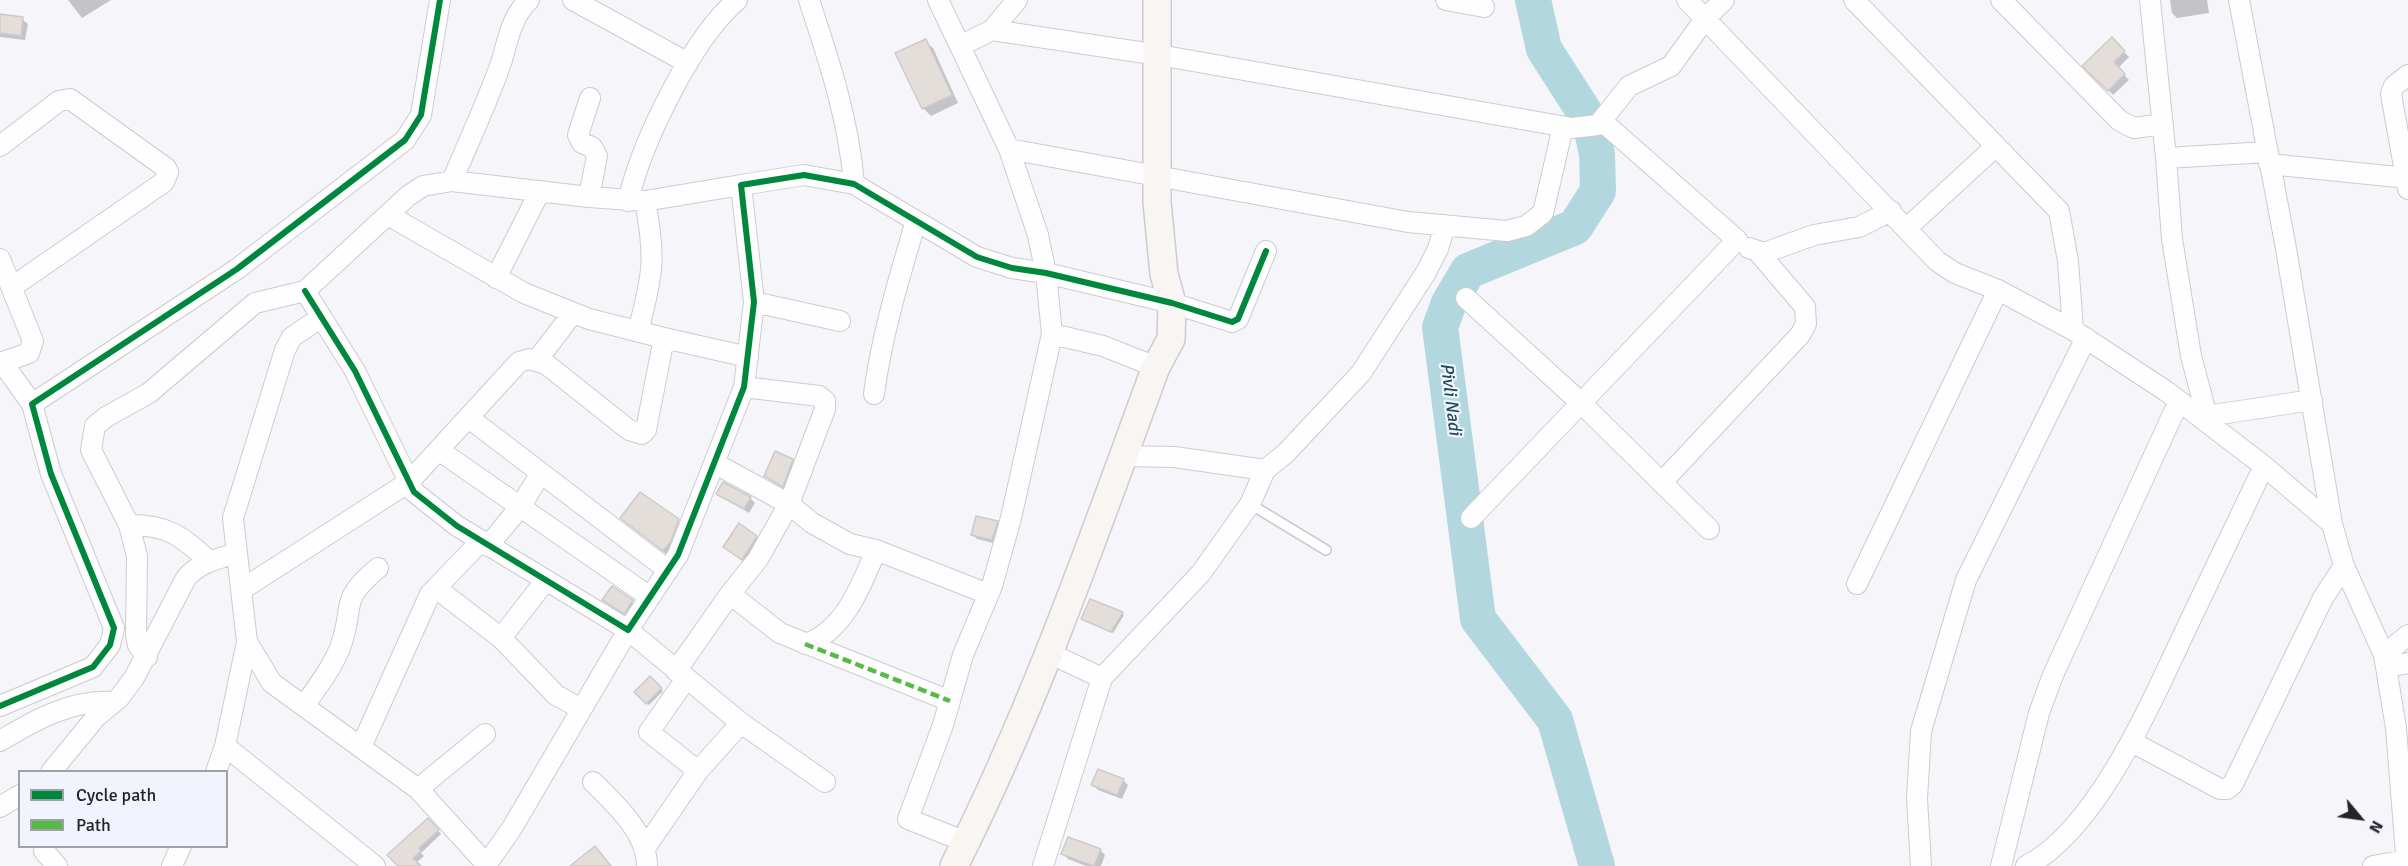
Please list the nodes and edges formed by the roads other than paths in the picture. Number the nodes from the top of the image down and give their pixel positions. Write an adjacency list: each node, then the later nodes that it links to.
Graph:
1 (440, 0): 73 (street)
2 (529, 0): 33 (street)
3 (573, 0): 21 (street)
4 (737, 0): 21 (street)
5 (809, 0): 35 (street)
6 (938, 0): 19 (street)
7 (1017, 0): 18 (street)
8 (1157, 0): 20 (street)
9 (1446, 0): 16 (street)
10 (1687, 0): 17 (street)
11 (1724, 0): 17 (street)
12 (2001, 0): 24 (street)
13 (2150, 0): 24 (street)
14 (2239, 0): 31 (street)
15 (1858, 1): 28 (street)
16 (1484, 7)
17 (1706, 19): 25 (street); 40 (street)
18 (992, 30): 19 (street); 20 (street)
19 (960, 46): 29 (street)
20 (1159, 55): 26 (street); 32 (street)
21 (688, 63): 39 (street)
22 (2408, 75): 34 (street)
23 (590, 98): 38 (street)
24 (2163, 124): 30 (street)
25 (1598, 125): 26 (street); 45 (street)
26 (1568, 128): 43 (street)
27 (0, 146): 51 (street)
28 (1996, 146): 44 (street); 62 (street)
29 (1009, 149): 32 (street); 49 (street)
30 (2166, 158): 31 (street); 75 (street)
31 (2268, 158): 34 (street); 70 (street)
32 (1159, 174): 43 (street); 56 (street)
33 (452, 181): 37 (street); 41 (street)
34 (2407, 182)
35 (854, 183): 36 (street); 42 (street)
36 (741, 185): 39 (street); 55 (street)
37 (540, 191): 38 (street); 50 (street)
38 (589, 197): 39 (street)
39 (636, 201): 60 (street)
40 (1891, 211): 44 (street); 47 (street)
41 (388, 215): 50 (street); 53 (street)
42 (916, 221): 49 (street); 69 (street)
43 (1444, 225): 80 (street)
44 (1907, 228): 52 (street)
45 (1737, 240): 47 (street); 72 (street)
46 (1266, 251): 56 (street)
47 (1759, 253): 83 (street)
48 (0, 259): 51 (street)
49 (1046, 273): 56 (street); 61 (street)
50 (496, 278): 57 (street)
51 (12, 287): 66 (street)
52 (1998, 290): 62 (street); 100 (street)
53 (305, 291): 58 (street); 89 (street)
54 (1466, 298): 72 (street)
55 (754, 302): 59 (street); 64 (street)
56 (1172, 303): 67 (street)
57 (573, 313): 60 (street); 65 (street)
58 (320, 318): 82 (street); 94 (street)
59 (840, 321)
60 (638, 331): 63 (street)
61 (1052, 334): 67 (street); 104 (street)
62 (2080, 334): 71 (street); 150 (street)
63 (664, 338): 64 (street); 65 (street)
64 (748, 357): 68 (street)
65 (537, 360): 74 (street)
66 (1, 362): 73 (street)
67 (1156, 367): 77 (street)
68 (744, 387): 78 (street); 84 (street)
69 (874, 394)
70 (2312, 400): 75 (street); 88 (street)
71 (2179, 401): 75 (street); 151 (street)
72 (1580, 402): 83 (street); 87 (street)
73 (33, 404): 119 (street)
74 (469, 418): 76 (street); 81 (street)
75 (2208, 420): 79 (street)
76 (440, 451): 82 (street); 86 (street)
77 (1123, 456): 80 (street); 111 (street)
78 (716, 464): 84 (street); 98 (street)
79 (2264, 466): 88 (street); 126 (street)
80 (1265, 470): 85 (street)
81 (541, 474): 86 (street); 98 (street)
82 (409, 482): 91 (street); 102 (street)
83 (1662, 482): 90 (street)
84 (789, 504): 92 (street); 103 (street)
85 (1250, 504): 93 (lane); 116 (street)
86 (520, 507): 91 (street); 105 (street)
87 (1471, 518)
88 (2332, 524): 96 (street)
89 (129, 525): 95 (street); 112 (street)
90 (1709, 529)
91 (485, 544): 99 (street); 101 (street)
92 (876, 550): 104 (street); 110 (street)
93 (1326, 550)
94 (237, 554): 95 (street); 102 (street)
95 (209, 561): 112 (street)
96 (2344, 566): 113 (street); 126 (street)
97 (378, 568): 120 (street)
98 (668, 570): 105 (street)
99 (546, 580): 106 (street); 108 (street)
100 (1857, 584)
101 (436, 588): 108 (street); 128 (street)
102 (241, 590): 109 (street)
103 (730, 594): 110 (street); 115 (street)
104 (988, 594): 117 (street)
105 (650, 597): 106 (street)
106 (628, 630): 115 (street); 121 (street)
107 (2408, 634): 113 (street)
108 (501, 639): 121 (street)
109 (247, 642): 120 (street); 127 (street)
110 (806, 644): 117 (street)
111 (1049, 653): 116 (street); 139 (street)
112 (147, 657): 118 (street)
113 (2385, 661): 114 (street); 123 (street)
114 (2408, 663)
115 (681, 675): 122 (street); 131 (street)
116 (1102, 678): 149 (street)
117 (950, 701): 139 (street)
118 (113, 702): 125 (street); 129 (street)
119 (0, 706)
120 (304, 706): 128 (street)
121 (581, 710): 144 (street)
122 (741, 723): 131 (street); 134 (street)
123 (2402, 727): 132 (street)
124 (485, 734): 135 (street)
125 (0, 741)
126 (2132, 742): 152 (street)
127 (225, 746): 130 (street); 147 (street)
128 (361, 747): 135 (street)
129 (52, 770)
130 (216, 770)
131 (698, 771): 142 (street)
132 (2404, 781): 138 (street)
133 (593, 782): 142 (street)
134 (825, 783)
135 (418, 789): 144 (street)
136 (18, 796): 137 (street)
137 (0, 807)
138 (2406, 835): 143 (street)
139 (966, 842): 148 (street)
140 (180, 848): 146 (street)
141 (44, 851): 145 (street)
142 (646, 857)
143 (2407, 863): 153 (street)
144 (487, 865)
145 (57, 866)
146 (172, 866)
147 (375, 866)
148 (954, 866)
149 (1043, 866)
150 (1921, 866)
151 (2001, 866)
152 (2026, 866)
153 (2373, 866)

